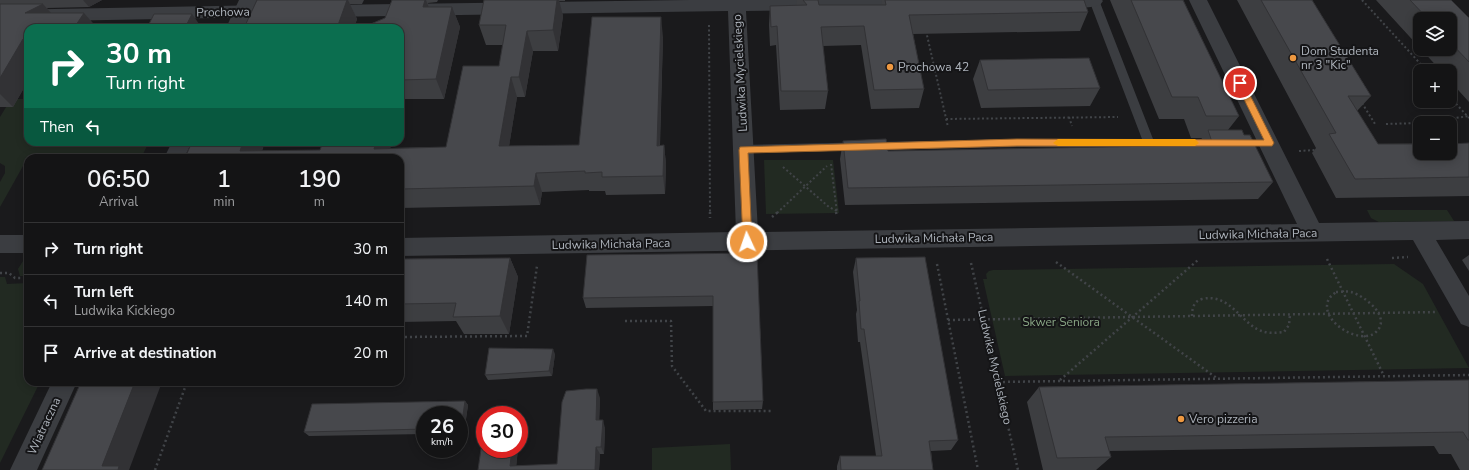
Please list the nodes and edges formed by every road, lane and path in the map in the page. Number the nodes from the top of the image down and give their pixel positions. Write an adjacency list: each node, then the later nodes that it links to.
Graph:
1 (1094, 0): 4 (street); 16 (lane)
2 (1198, 0): 37 (street)
3 (1362, 0): 13 (path)
4 (1039, 1)
5 (737, 2): 6 (street); 7 (street); 26 (street, Ludwika Mycielskiego)
6 (924, 3): 18 (path)
7 (709, 5): 10 (street); 34 (path)
8 (246, 6): 9 (street, Prochowa); 11 (street, Prochowa); 12 (street)
9 (283, 11)
10 (307, 11)
11 (0, 16)
12 (238, 24)
13 (1421, 64)
14 (1359, 97): 21 (path)
15 (1457, 104): 17 (path)
16 (1139, 116): 18 (path); 23 (lane)
17 (1469, 117): 19 (path)
18 (946, 118): 25 (path)
19 (1457, 118)
20 (1413, 123): 22 (path)
21 (1375, 124)
22 (1386, 124)
23 (1149, 142): 24 (lane); 25 (lane)
24 (1225, 143)
25 (952, 144): 26 (lane)
26 (743, 150): 38 (street, Ludwika Mycielskiego)
27 (1321, 150): 28 (path)
28 (1299, 151)
29 (782, 166): 30 (path)
30 (804, 185): 31 (path); 31 (path); 32 (path)
31 (837, 211): 33 (path)
32 (771, 217)
33 (837, 217)
34 (710, 218)
35 (1469, 230): 36 (street, Ludwika Michała Paca)
36 (1419, 231): 37 (street, Ludwika Michała Paca); 59 (street)
37 (1313, 233): 38 (street, Ludwika Michała Paca)
38 (747, 242): 41 (street, Ludwika Michała Paca)
39 (0, 244): 40 (street)
40 (24, 244)
41 (404, 247)
42 (1328, 259): 50 (path)
43 (1198, 260): 58 (path)
44 (1056, 262): 58 (path)
45 (971, 263): 61 (path, Ludwika Mycielskiego)
46 (937, 264): 60 (path)
47 (538, 265): 64 (path)
48 (0, 273): 49 (path)
49 (24, 278)
50 (1344, 292): 52 (path); 53 (path); 54 (path)
51 (1442, 312): 52 (path)
52 (1378, 313): 54 (path); 63 (path)
53 (1328, 314): 54 (path); 55 (path); 63 (path)
54 (1354, 314): 63 (path)
55 (1290, 315): 57 (path); 57 (path)
56 (1192, 316): 57 (path); 57 (path); 58 (path)
57 (1241, 316)
58 (1132, 317): 61 (path); 67 (path); 68 (path)
59 (1469, 317)
60 (948, 320): 61 (path); 75 (path)
61 (984, 320): 69 (path, Ludwika Mycielskiego)
62 (625, 322): 72 (path)
63 (1365, 336): 66 (path)
64 (404, 337)
65 (1469, 375): 66 (path)
66 (1384, 376): 67 (path)
67 (1218, 379): 68 (path)
68 (1059, 381): 69 (path)
69 (998, 382): 76 (path, Ludwika Mycielskiego)
70 (63, 386): 73 (street, Wiatraczna)
71 (186, 386): 74 (path)
72 (773, 411)
73 (23, 470)
74 (155, 470)
75 (978, 470)
76 (1018, 470)

